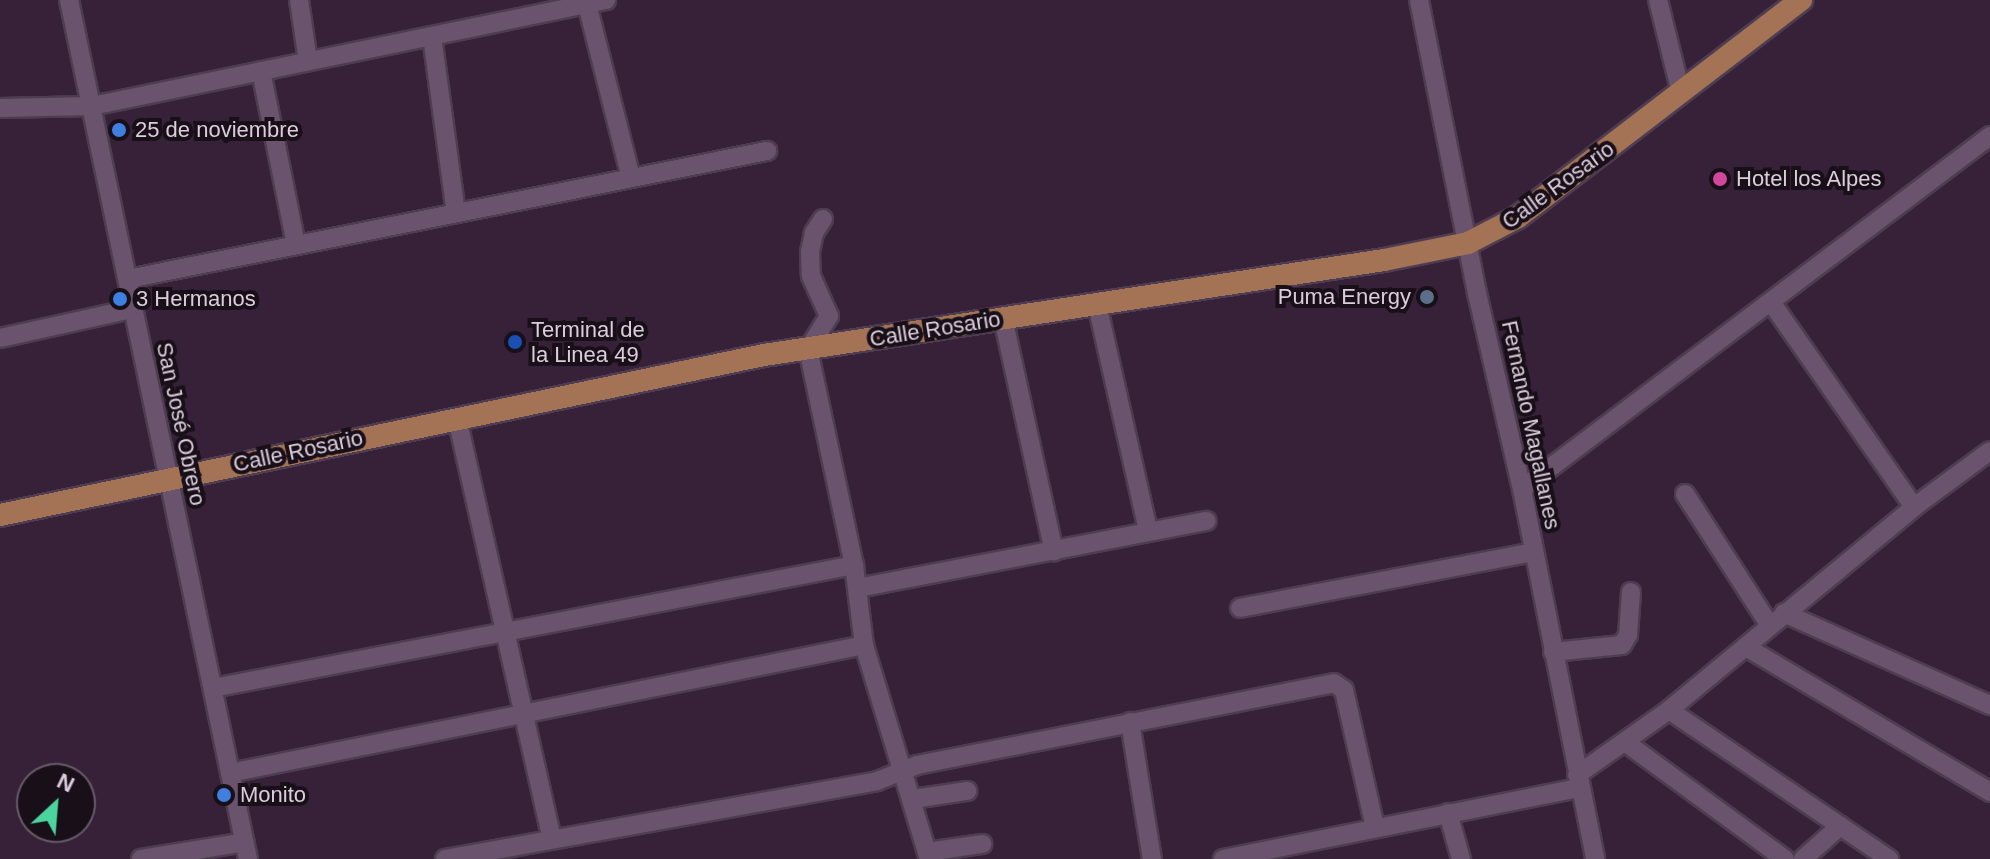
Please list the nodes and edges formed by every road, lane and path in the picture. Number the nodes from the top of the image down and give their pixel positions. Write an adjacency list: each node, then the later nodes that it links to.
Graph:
1 (69, 0): 12 (street, San José Obrero)
2 (299, 0): 9 (street)
3 (1419, 0): 19 (street, Fernando Magallanes)
4 (1658, 0): 11 (street)
5 (1801, 0): 11 (main road, Calle Rosario)
6 (596, 2): 7 (street); 16 (street)
7 (532, 8): 8 (street)
8 (432, 36): 9 (street); 17 (street)
9 (308, 61): 10 (street)
10 (261, 71): 12 (street); 20 (street)
11 (1681, 93): 19 (main road, Calle Rosario)
12 (92, 106): 13 (street); 21 (street, San José Obrero)
13 (0, 108)
14 (1990, 136): 22 (street)
15 (767, 151): 16 (street)
16 (631, 178): 17 (street)
17 (456, 213): 20 (street)
18 (823, 219): 27 (street)
19 (1468, 243): 23 (main road, Calle Rosario); 31 (street, Fernando Magallanes)
20 (296, 245): 21 (street)
21 (128, 279): 24 (street, San José Obrero)
22 (1771, 302): 31 (street); 33 (street)
23 (1097, 304): 25 (main road, Calle Rosario); 36 (street)
24 (132, 309): 26 (street); 30 (street, San José Obrero)
25 (1003, 318): 27 (main road, Calle Rosario); 37 (street)
26 (0, 338)
27 (808, 349): 28 (main road, Calle Rosario); 39 (street)
28 (457, 418): 30 (main road, Calle Rosario); 44 (street)
29 (1990, 451): 33 (street)
30 (169, 479): 34 (main road, Calle Rosario); 48 (street, San José Obrero)
31 (1522, 489): 38 (street, Fernando Magallanes)
32 (1685, 494): 43 (street)
33 (1914, 507): 43 (street)
34 (0, 515)
35 (1207, 521): 36 (street)
36 (1148, 531): 37 (street)
37 (1054, 551): 40 (street)
38 (1533, 552): 42 (street); 47 (street, Fernando Magallanes)
39 (854, 565): 40 (street); 44 (street)
40 (858, 588): 45 (street)
41 (1631, 592): 47 (street)
42 (1240, 608)
43 (1777, 620): 46 (street); 49 (street)
44 (506, 632): 48 (street); 51 (street)
45 (864, 645): 51 (street); 54 (street)
46 (1746, 647): 50 (street); 58 (street)
47 (1553, 652): 56 (street, Fernando Magallanes)
48 (213, 688): 55 (street, San José Obrero)
49 (1990, 705)
50 (1669, 710): 53 (street); 61 (street)
51 (524, 714): 55 (street); 63 (street)
52 (1130, 722): 54 (street); 62 (street); 69 (street)
53 (1625, 742): 56 (street); 73 (street)
54 (901, 772): 59 (street); 63 (street)
55 (230, 773): 65 (street, San José Obrero)
56 (1578, 781): 60 (street); 72 (street, Fernando Magallanes)
57 (967, 791): 59 (street)
58 (1990, 792)
59 (913, 799): 66 (street)
60 (1448, 813): 62 (street); 71 (street)
61 (1840, 826): 74 (street); 75 (street)
62 (1375, 828): 70 (street)
63 (552, 838): 68 (street)
64 (982, 844): 66 (street)
65 (246, 850): 67 (street)
66 (928, 856)
67 (141, 859)
68 (445, 859)
69 (1152, 859)
70 (1223, 859)
71 (1461, 859)
72 (1595, 859)
73 (1785, 859)
74 (1803, 859)
75 (1889, 859)

